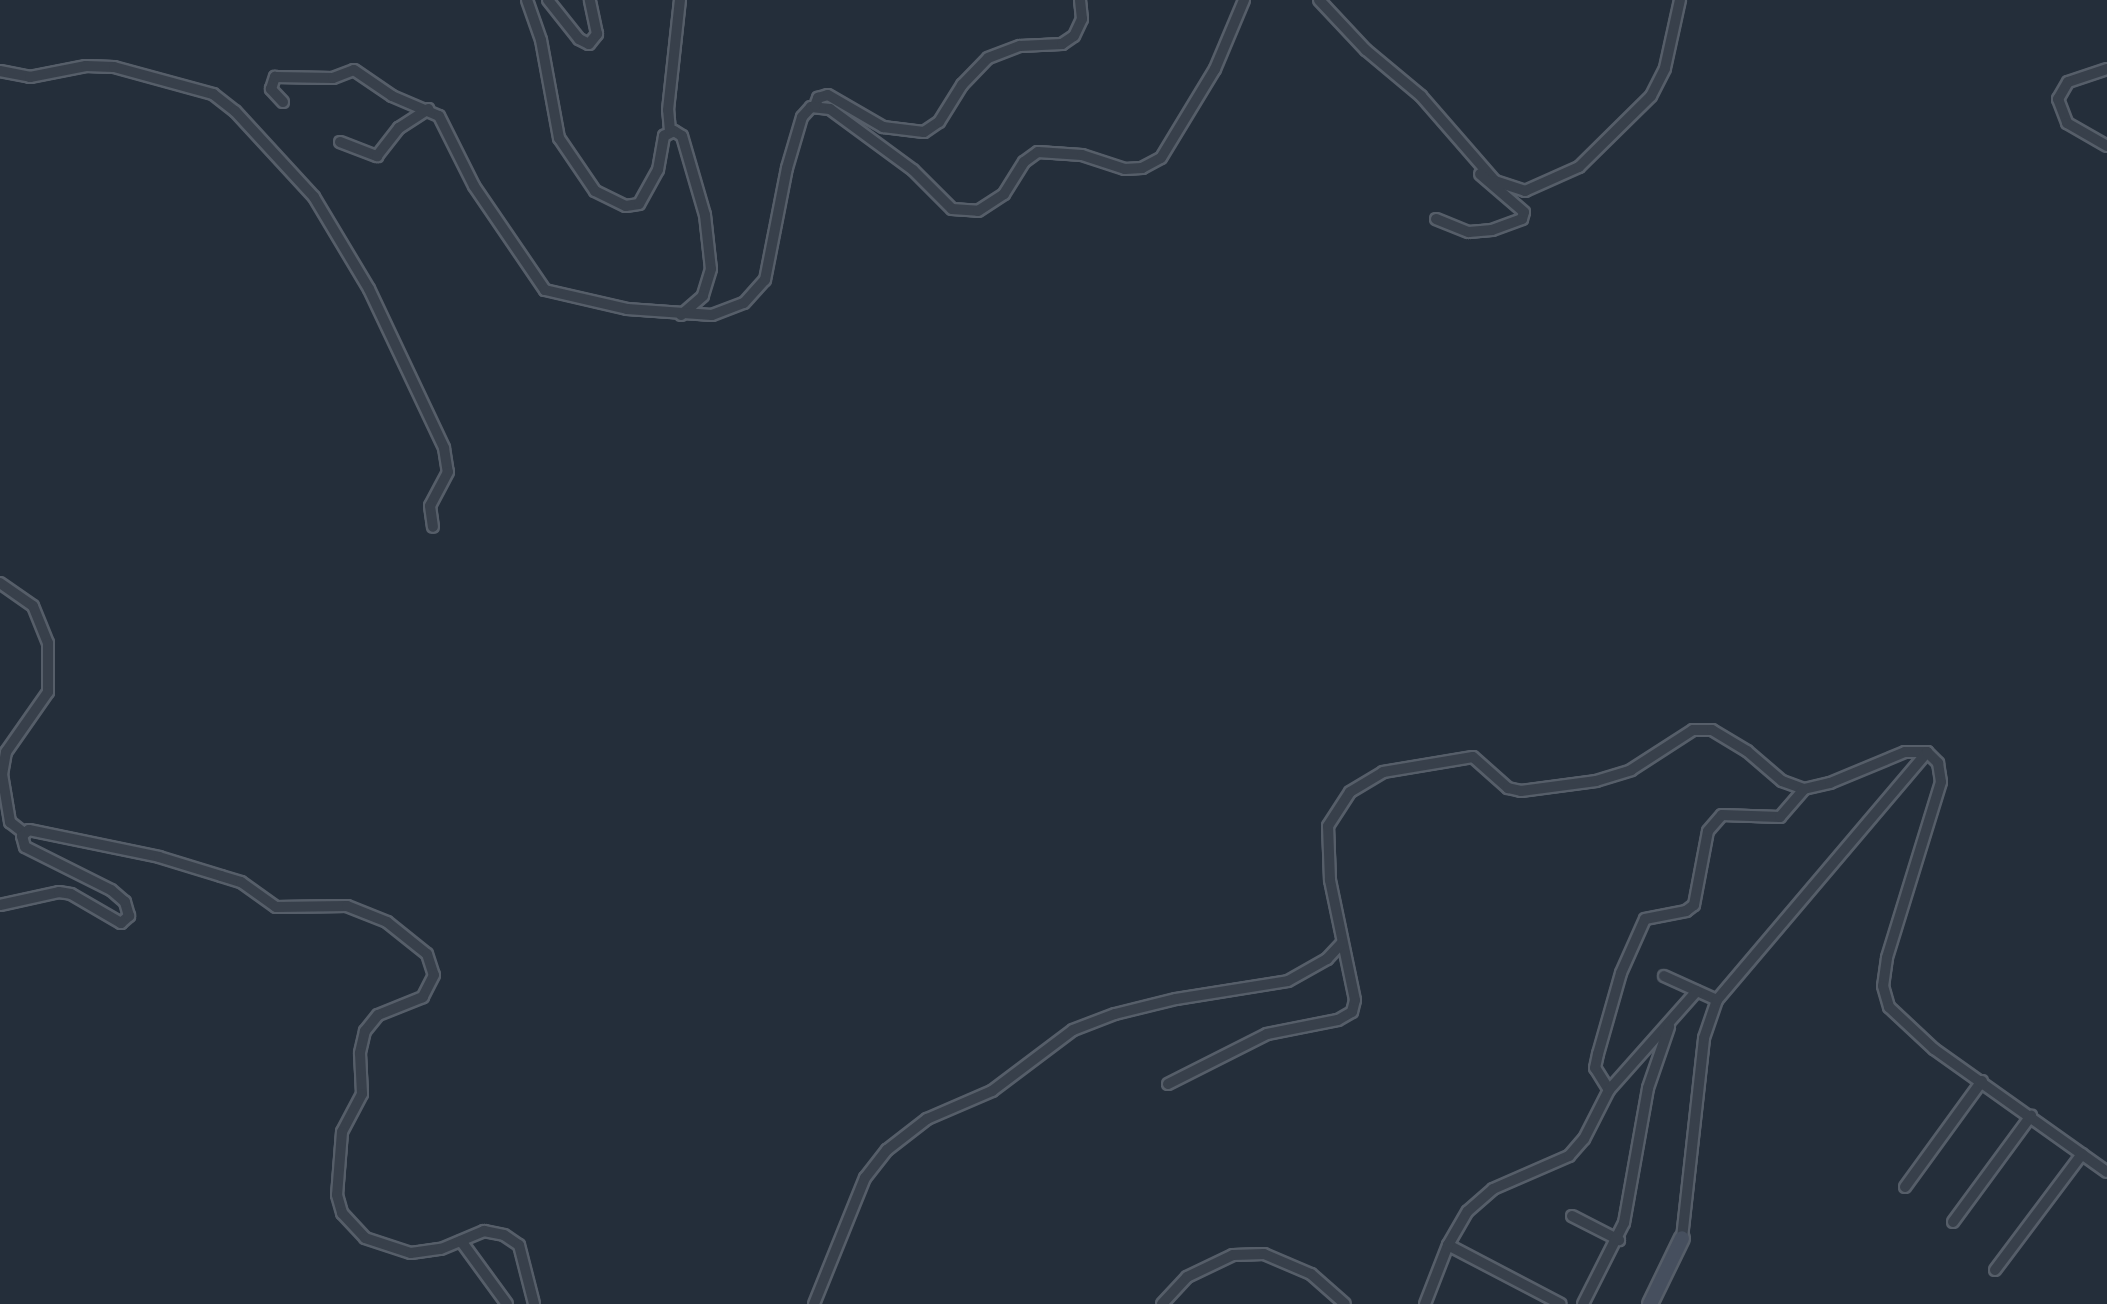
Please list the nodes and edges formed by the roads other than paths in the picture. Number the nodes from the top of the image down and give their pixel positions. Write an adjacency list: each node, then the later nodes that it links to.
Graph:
1 (527, 0): 14 (street)
2 (548, 0): 3 (street)
3 (590, 0)
4 (680, 0): 14 (street)
5 (1080, 0): 12 (street)
6 (1244, 0): 12 (street)
7 (1320, 0): 17 (street)
8 (1680, 0): 17 (street)
9 (2107, 69): 16 (street)
10 (0, 71): 20 (street)
11 (283, 102): 13 (street)
12 (815, 106): 19 (street)
13 (428, 109): 15 (street); 19 (street)
14 (670, 131): 19 (street)
15 (340, 142)
16 (2107, 146)
17 (1468, 154): 18 (street)
18 (1436, 219)
19 (681, 315)
20 (433, 527)
21 (0, 583): 24 (street)
22 (1927, 752): 23 (street); 29 (street); 31 (street)
23 (1804, 789): 26 (street); 33 (street)
24 (24, 833): 25 (street); 42 (street)
25 (0, 905)
26 (1342, 943): 32 (street); 47 (street)
27 (1664, 976): 28 (street)
28 (1697, 991): 29 (street); 30 (street)
29 (1717, 1000): 40 (street)
30 (1671, 1021): 33 (street); 41 (street)
31 (1982, 1081): 34 (street); 37 (street)
32 (1168, 1084)
33 (1609, 1090): 43 (street)
34 (2031, 1116): 35 (street); 39 (street)
35 (2082, 1154): 36 (street); 44 (street)
36 (2107, 1172)
37 (1905, 1186)
38 (1572, 1216): 41 (street)
39 (1953, 1222)
40 (1682, 1238): 53 (street)
41 (1619, 1240): 52 (street)
42 (461, 1241): 45 (street); 46 (street)
43 (1448, 1245): 50 (street); 51 (street)
44 (1995, 1270)
45 (507, 1304)
46 (534, 1304)
47 (814, 1304)
48 (1162, 1304): 49 (street)
49 (1345, 1304)
50 (1425, 1304)
51 (1561, 1304)
52 (1583, 1304)
53 (1650, 1304)

